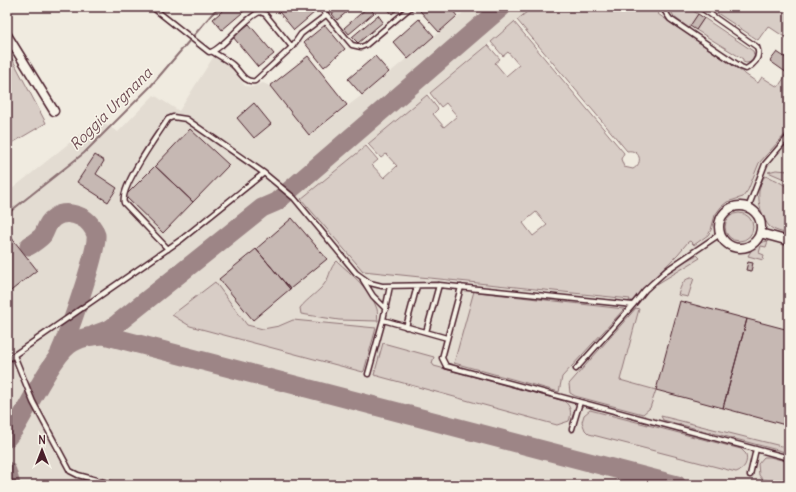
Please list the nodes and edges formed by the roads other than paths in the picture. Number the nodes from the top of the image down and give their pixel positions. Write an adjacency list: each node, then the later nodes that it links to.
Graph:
1 (152, 7): 9 (lane)
2 (320, 7): 6 (lane)
3 (411, 7): 6 (lane)
4 (665, 7): 5 (lane)
5 (700, 7)
6 (326, 15): 8 (lane)
7 (7, 36): 10 (street)
8 (292, 47): 9 (lane); 9 (lane)
9 (212, 52)
10 (54, 112)
11 (789, 136): 13 (lane)
12 (264, 173): 17 (lane); 17 (lane); 18 (lane)
13 (748, 208): 14 (street); 15 (street)
14 (760, 233): 15 (street); 16 (street)
15 (720, 234): 23 (lane)
16 (789, 241)
17 (168, 249): 29 (lane)
18 (362, 280): 20 (lane); 24 (lane)
19 (439, 285): 21 (lane); 22 (lane); 27 (lane)
20 (390, 286): 21 (lane); 24 (lane)
21 (417, 286): 26 (lane)
22 (462, 287): 23 (lane); 28 (lane)
23 (633, 305): 31 (lane)
24 (386, 309): 25 (lane)
25 (383, 320): 26 (lane); 32 (lane)
26 (406, 327): 27 (lane)
27 (426, 332): 28 (lane)
28 (447, 338): 33 (lane)
29 (14, 355): 30 (lane); 38 (lane)
30 (7, 360)
31 (576, 369)
32 (368, 374)
33 (580, 402): 34 (lane); 35 (lane)
34 (572, 429)
35 (756, 450): 36 (lane); 37 (lane)
36 (789, 458)
37 (750, 475)
38 (115, 485)

